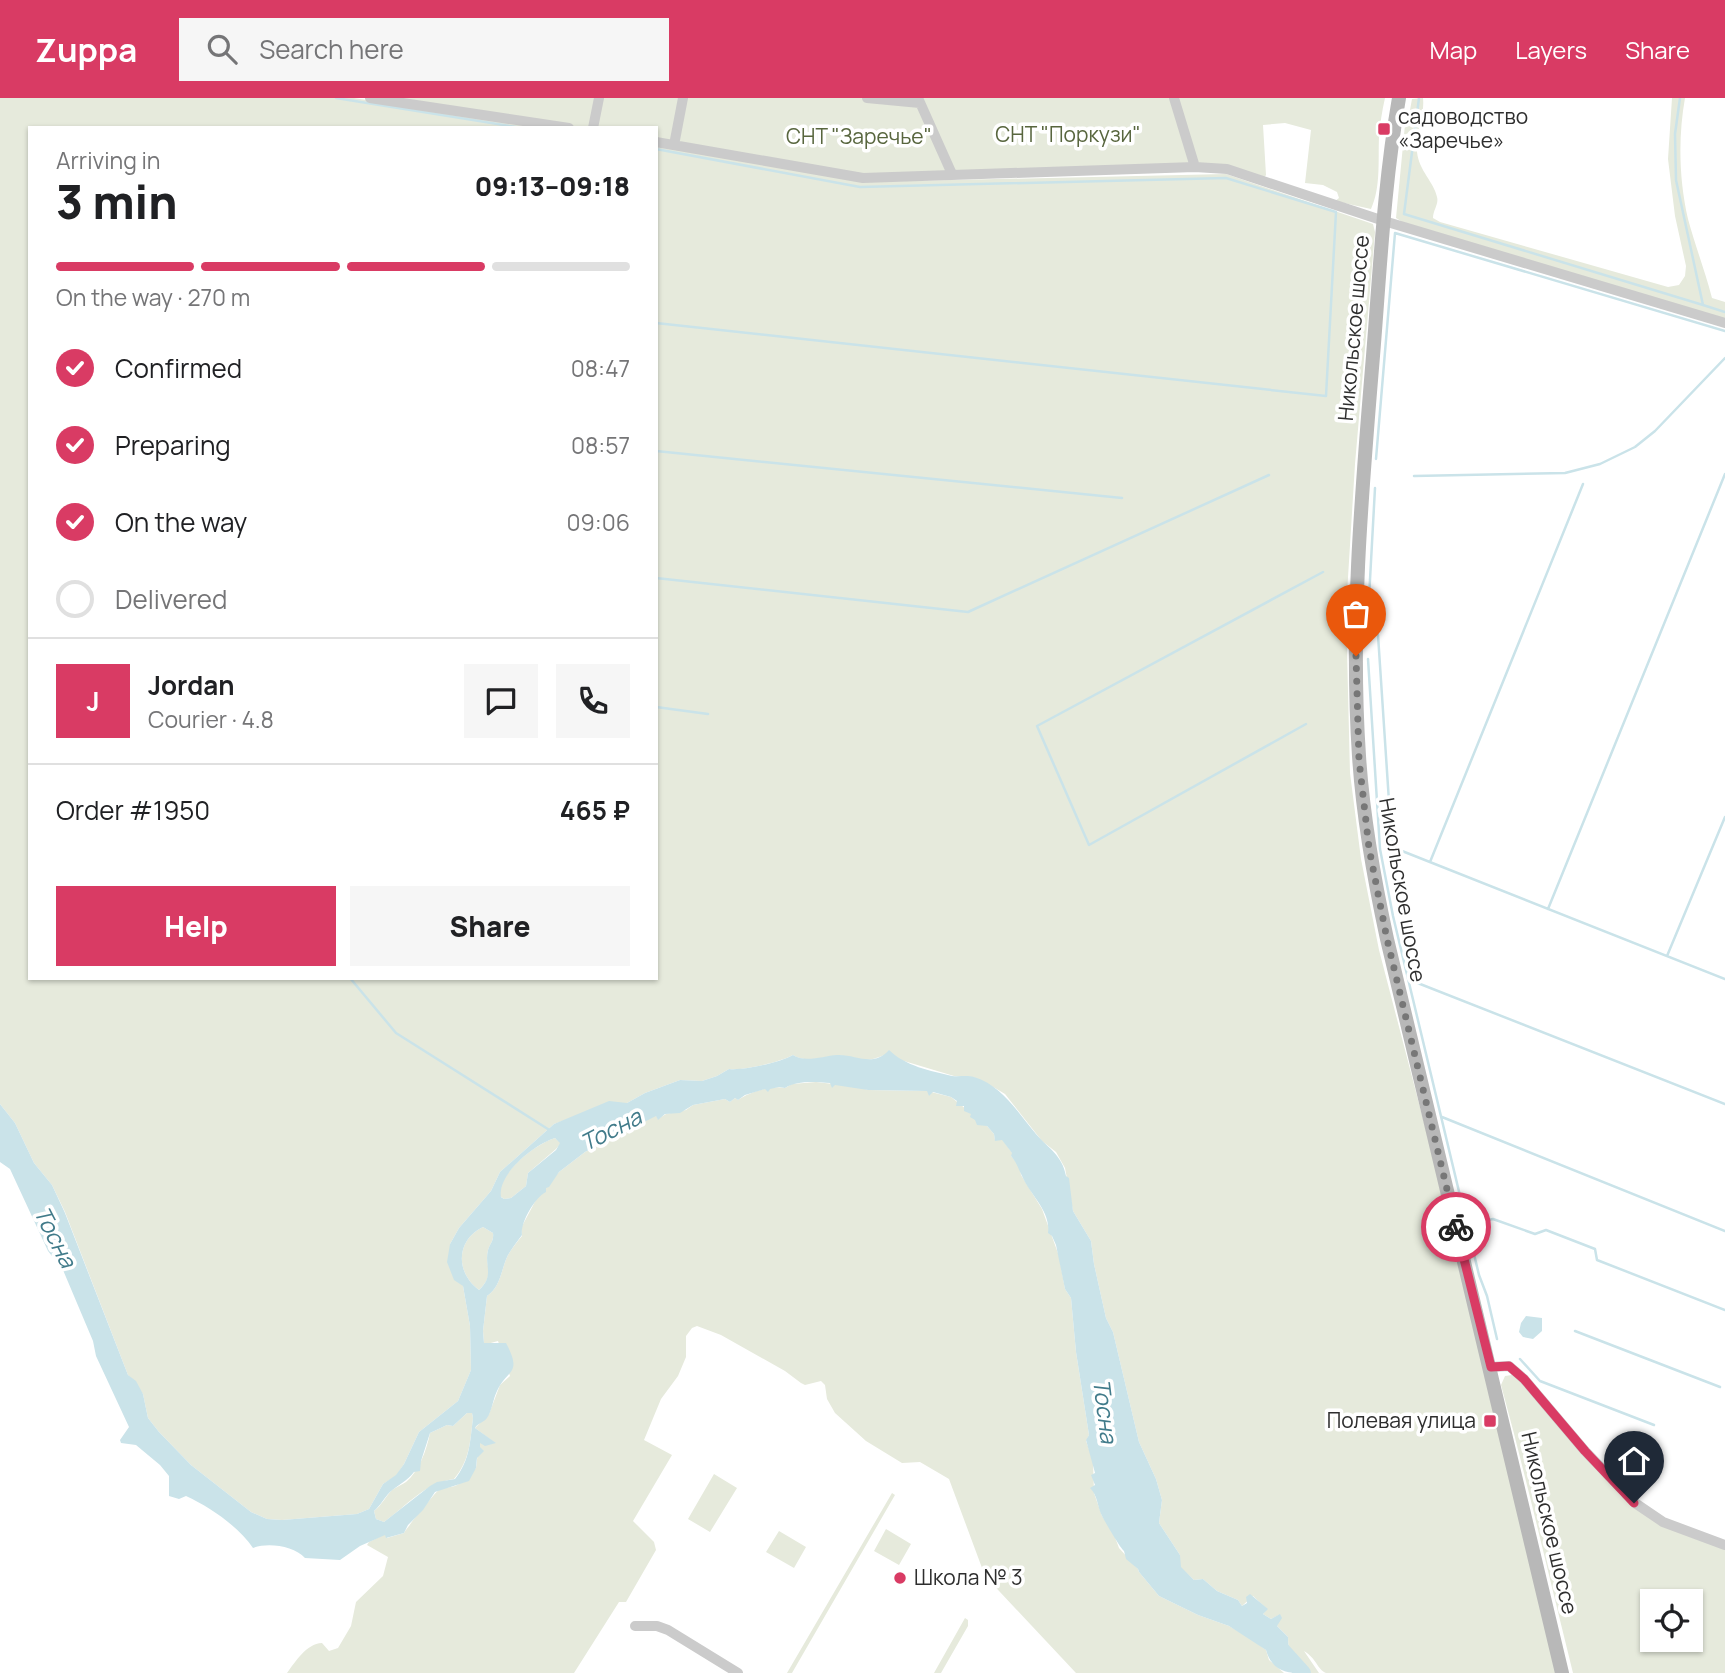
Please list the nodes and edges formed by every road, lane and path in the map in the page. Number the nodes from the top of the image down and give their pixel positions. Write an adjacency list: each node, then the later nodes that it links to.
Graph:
1 (370, 98): 8 (street)
2 (599, 98): 9 (street)
3 (683, 98): 11 (street)
4 (867, 98): 7 (street)
5 (1174, 98): 12 (street)
6 (1399, 98): 14 (main road, Никольское шоссе)
7 (919, 100): 13 (street)
8 (556, 126)
9 (593, 126)
10 (658, 142): 11 (street)
11 (674, 145): 13 (street)
12 (1195, 167): 13 (street); 14 (street)
13 (953, 174)
14 (1384, 220): 15 (street); 16 (main road, Никольское шоссе)
15 (1725, 323)
16 (1491, 1367): 17 (street); 20 (main road, Никольское шоссе)
17 (1725, 1545)
18 (635, 1626): 19 (street)
19 (738, 1673)
20 (1562, 1673)

